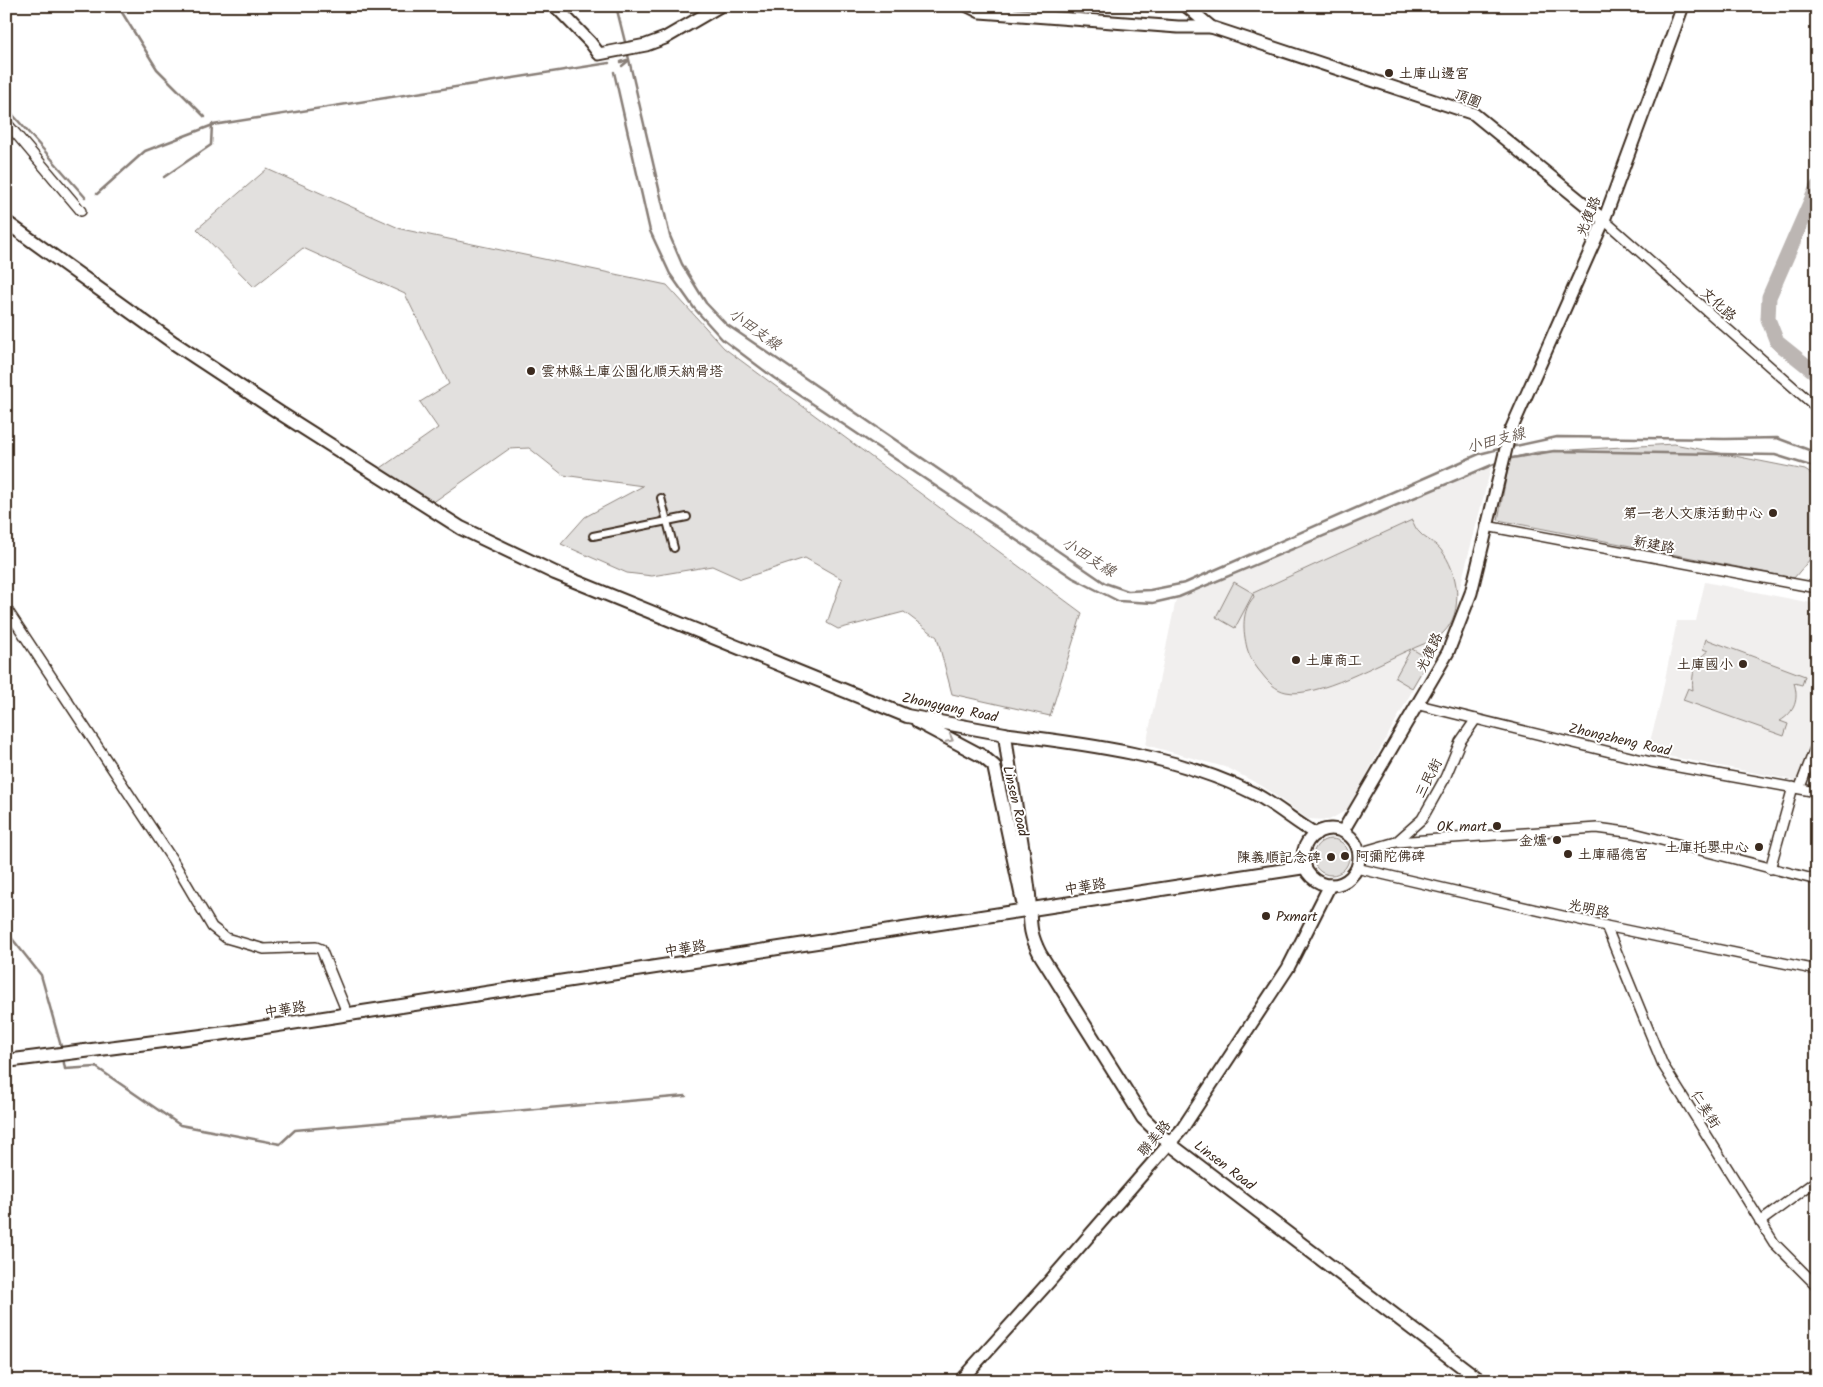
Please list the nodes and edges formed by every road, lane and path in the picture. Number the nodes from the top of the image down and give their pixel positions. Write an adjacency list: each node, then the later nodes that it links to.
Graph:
1 (555, 6): 2 (street)
2 (720, 6)
3 (968, 6): 6 (street)
4 (1186, 6): 6 (street, 頂圍)
5 (1683, 6): 9 (street, 光復路)
6 (1211, 27): 9 (street, 頂圍)
7 (6, 122): 8 (street)
8 (81, 211)
9 (1604, 220): 11 (street, 文化路); 15 (street, 光復路)
10 (6, 222): 21 (main road, Zhongyang Road)
11 (1817, 408)
12 (661, 498): 14 (street)
13 (687, 517): 14 (street)
14 (667, 521): 16 (street); 17 (street)
15 (1486, 526): 18 (street, 新建路); 20 (street, 光復路)
16 (593, 536)
17 (674, 548)
18 (1817, 588)
19 (6, 608): 39 (street)
20 (1419, 705): 22 (street, Zhongzheng Road); 27 (street, 光復路)
21 (907, 716): 23 (main road, Zhongyang Road); 36 (main road, Linsen Road, one-way to 36)
22 (1476, 719): 25 (street, Zhongzheng Road); 29 (street, 三民街)
23 (1005, 734): 28 (street, Zhongyang Road); 36 (main road, Linsen Road)
24 (1817, 743): 25 (street)
25 (1796, 787): 26 (street, Zhongzheng Road); 33 (street)
26 (1817, 792)
27 (1342, 832): 28 (street); 30 (street)
28 (1316, 834): 31 (street)
29 (1396, 842): 30 (street); 33 (street)
30 (1358, 852): 32 (street)
31 (1305, 868): 35 (street); 36 (main road, 中華路)
32 (1356, 868): 35 (street); 37 (street, 光明路)
33 (1770, 869): 34 (street)
34 (1817, 880)
35 (1330, 885): 41 (street, 聯美路)
36 (1028, 910): 39 (main road, 中華路); 41 (main road, Linsen Road)
37 (1606, 926): 38 (street, 光明路); 43 (street, 仁美街)
38 (1817, 970)
39 (348, 1014): 40 (main road, 中華路)
40 (6, 1061)
41 (1170, 1144): 45 (street, 聯美路); 46 (main road, Linsen Road)
42 (1817, 1180): 43 (street)
43 (1760, 1222): 44 (street, 仁美街)
44 (1817, 1286)
45 (960, 1381)
46 (1480, 1381)

